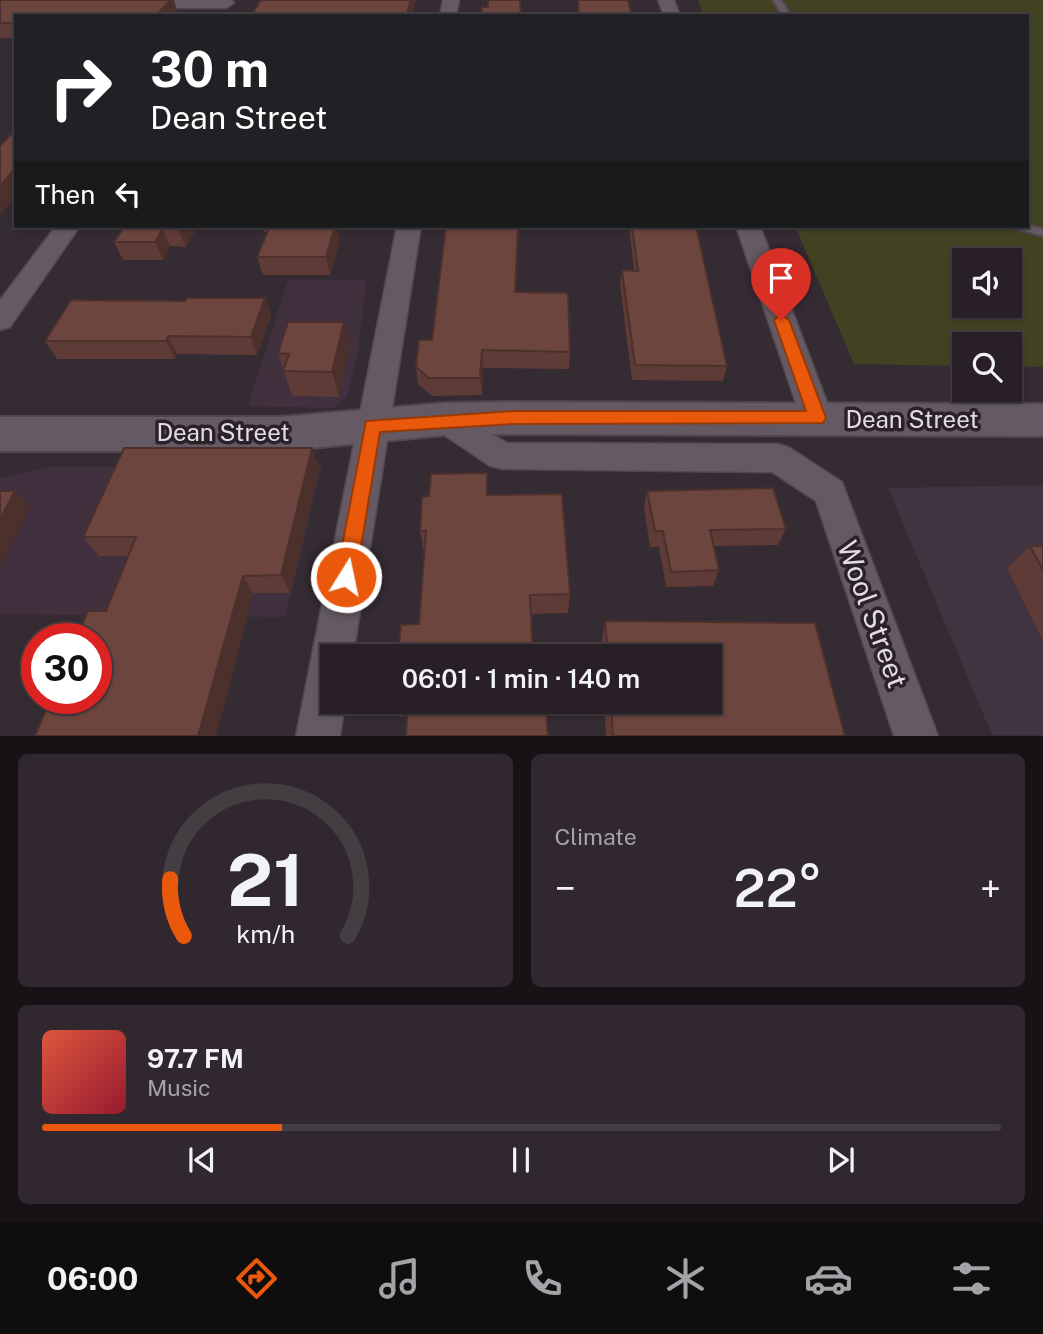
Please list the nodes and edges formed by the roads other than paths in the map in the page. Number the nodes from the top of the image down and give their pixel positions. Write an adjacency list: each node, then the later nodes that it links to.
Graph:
1 (122, 3): 2 (street)
2 (224, 6)
3 (67, 228): 8 (street)
4 (409, 228): 12 (street)
5 (749, 228): 9 (street)
6 (1025, 228): 7 (lane)
7 (1043, 233)
8 (0, 320)
9 (817, 418): 10 (street, Dean Street); 11 (street, Dean Street)
10 (444, 419): 12 (street, Dean Street); 15 (street, Wool Street)
11 (1043, 420)
12 (372, 426): 13 (street, Dean Street); 14 (street)
13 (0, 433)
14 (318, 736)
15 (916, 736)

